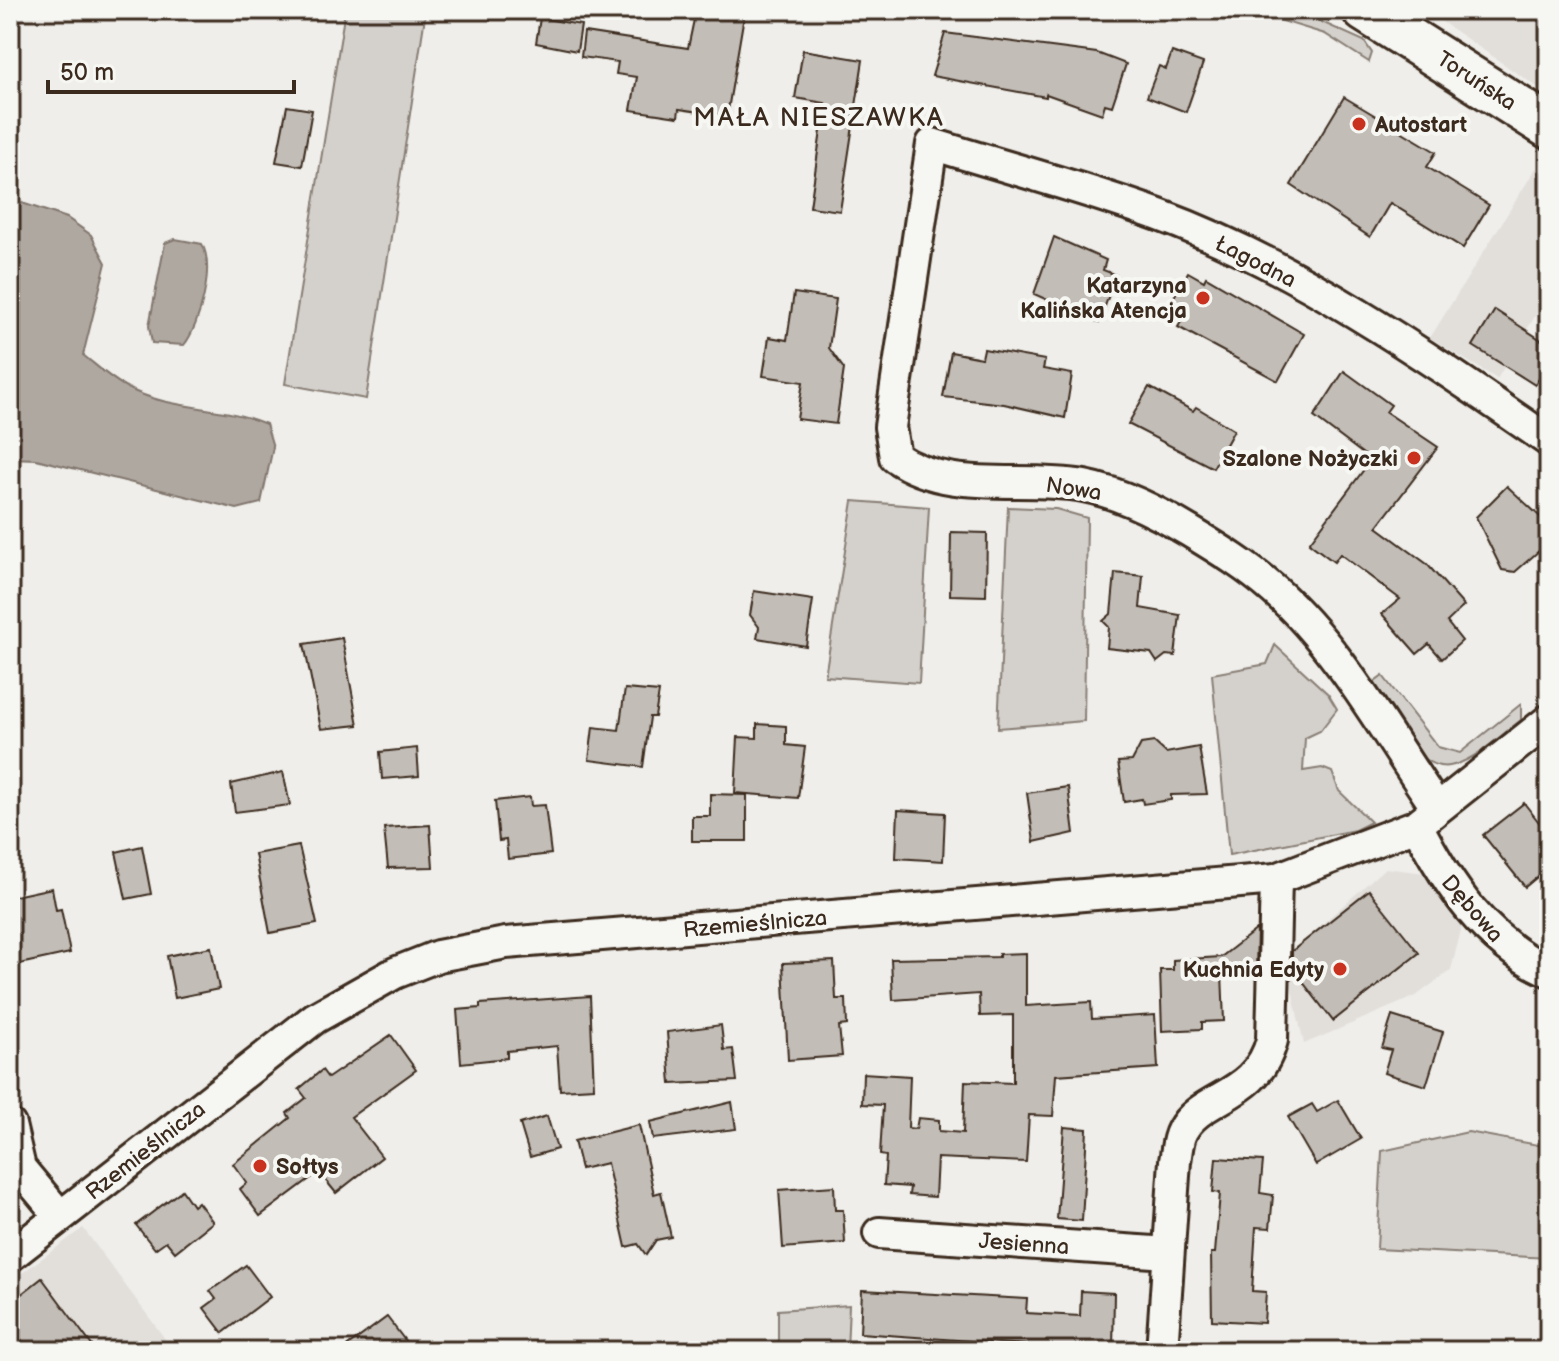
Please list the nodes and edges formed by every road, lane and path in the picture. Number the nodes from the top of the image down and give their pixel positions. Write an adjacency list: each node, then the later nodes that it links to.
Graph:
1 (1364, 10): 2 (main road, Toruńska)
2 (1549, 127)
3 (932, 144): 4 (street, Łagodna); 6 (street, Nowa)
4 (1549, 441)
5 (1549, 720): 6 (street, Rzemieślnicza)
6 (1427, 816): 7 (street, Rzemieślnicza); 8 (street, Dębowa)
7 (1276, 879): 10 (street, Rzemieślnicza); 12 (street)
8 (1549, 971)
9 (10, 1125): 10 (street)
10 (60, 1216): 13 (street, Rzemieślnicza)
11 (879, 1233): 12 (street, Jesienna)
12 (1168, 1253): 14 (street)
13 (10, 1256)
14 (1162, 1351)

